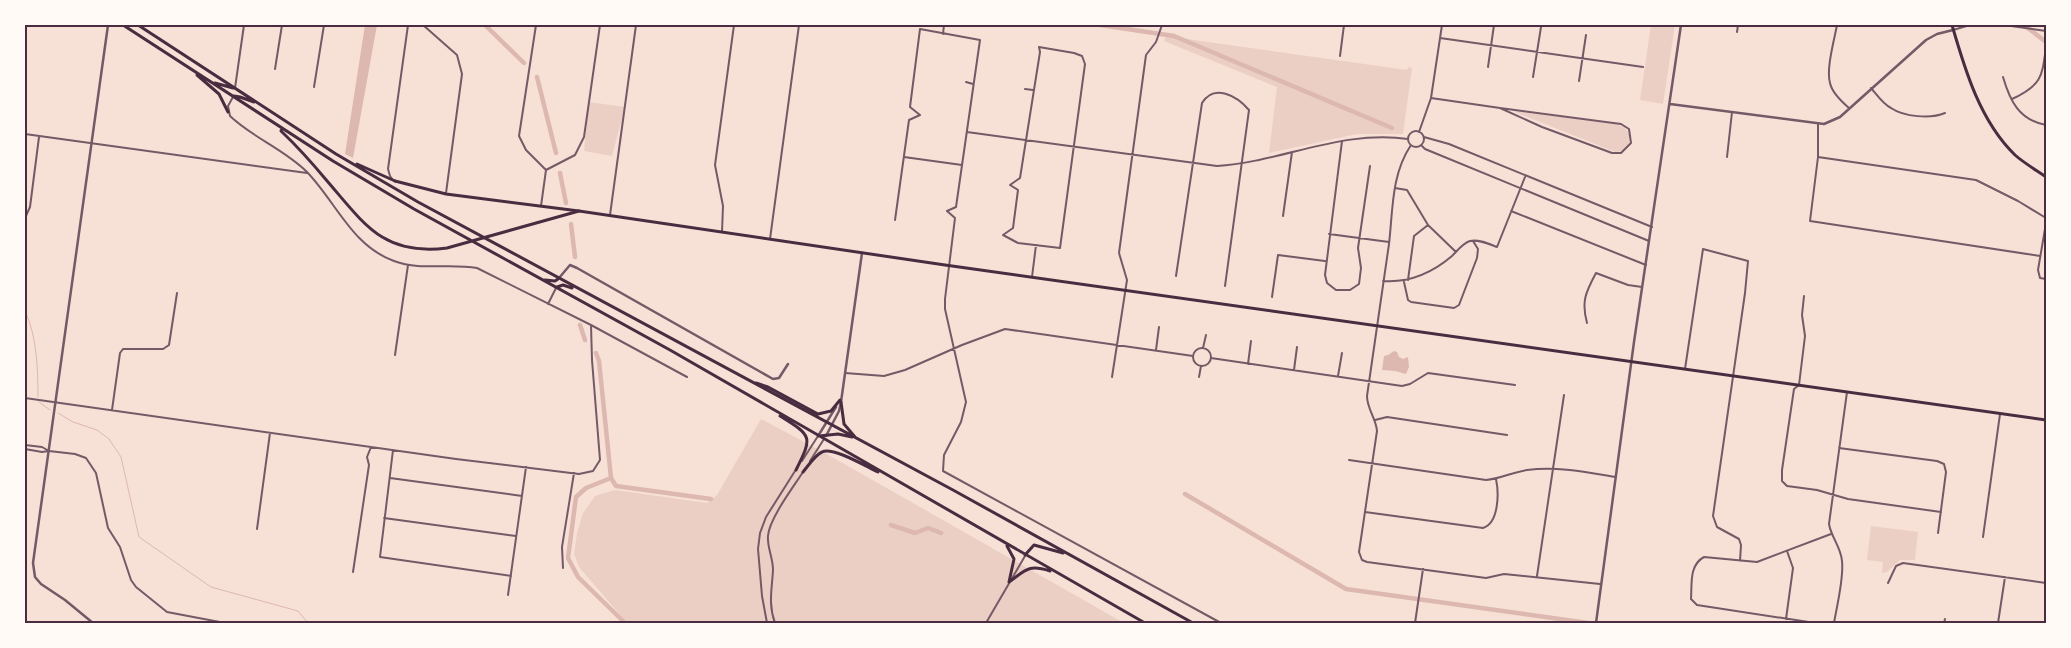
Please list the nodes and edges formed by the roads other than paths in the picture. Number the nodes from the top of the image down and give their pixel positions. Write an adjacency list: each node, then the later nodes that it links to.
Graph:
1 (108, 25): 73 (street)
2 (123, 25): 37 (main road)
3 (138, 25): 48 (main road)
4 (244, 25): 48 (street)
5 (282, 25): 40 (street)
6 (324, 25): 47 (street)
7 (408, 25): 91 (street)
8 (423, 25): 94 (street)
9 (536, 25): 87 (street)
10 (600, 25): 87 (street)
11 (636, 25): 98 (street)
12 (734, 25): 106 (street)
13 (799, 25): 109 (street)
14 (944, 25): 29 (street)
15 (1162, 25): 79 (street)
16 (1344, 25): 35 (street)
17 (1442, 25): 31 (street)
18 (1494, 25): 32 (street)
19 (1681, 25): 55 (street)
20 (1738, 25): 28 (street)
21 (1836, 25): 58 (street)
22 (1952, 25): 26 (main road)
23 (1970, 25): 26 (street)
24 (2004, 25): 27 (street)
25 (1540, 27): 34 (street)
26 (1953, 30): 49 (street); 90 (main road)
27 (2046, 31)
28 (1737, 32)
29 (943, 34): 46 (street); 81 (street)
30 (1586, 35): 36 (street)
31 (1440, 38): 32 (street); 53 (street)
32 (1491, 45): 34 (street); 39 (street)
33 (2046, 46): 54 (street)
34 (1537, 52): 36 (street); 41 (street)
35 (1340, 56)
36 (1583, 58): 38 (street); 44 (street)
37 (180, 62): 43 (main road); 59 (main road)
38 (1643, 67)
39 (1488, 68)
40 (275, 69)
41 (1533, 77)
42 (2003, 77): 54 (street)
43 (208, 80): 48 (main road); 52 (main road)
44 (1579, 81)
45 (966, 82): 46 (street)
46 (973, 84): 65 (street)
47 (314, 87)
48 (235, 88): 56 (main road)
49 (1871, 88): 58 (street); 61 (street)
50 (1025, 89): 51 (street)
51 (1034, 90): 70 (street); 76 (street)
52 (233, 96): 56 (main road); 59 (street); 64 (main road)
53 (1431, 98): 57 (street); 66 (street)
54 (2011, 99): 63 (street)
55 (1670, 104): 60 (street); 105 (street)
56 (263, 106): 78 (main road)
57 (1500, 108): 57 (street)
58 (1849, 108): 62 (street)
59 (228, 112): 88 (street)
60 (1732, 112): 62 (street); 80 (street)
61 (1945, 113)
62 (1818, 124): 82 (street)
63 (2046, 125)
64 (282, 128): 96 (main road); 123 (main road)
65 (967, 132): 70 (street); 84 (street)
66 (1420, 132): 69 (street); 71 (street)
67 (25, 134): 68 (street)
68 (39, 136): 73 (street); 100 (street)
69 (1424, 137): 75 (street); 89 (street)
70 (1026, 139): 76 (street); 113 (street)
71 (1408, 139): 72 (street); 74 (street)
72 (1342, 140): 77 (street); 107 (street)
73 (91, 144): 88 (street); 174 (street)
74 (1411, 145): 75 (street); 92 (street)
75 (1422, 145): 93 (street)
76 (1074, 146): 79 (street); 113 (street)
77 (1292, 152): 85 (street); 99 (street)
78 (336, 154): 91 (main road); 124 (main road)
79 (1134, 155): 83 (street); 132 (street)
80 (1727, 156)
81 (904, 157): 84 (street); 102 (street)
82 (1818, 157): 101 (street); 116 (street)
83 (1194, 163): 85 (street); 85 (street); 121 (street)
84 (962, 165): 119 (street)
85 (1242, 165): 129 (street)
86 (1370, 166): 108 (street)
87 (546, 170): 95 (street)
88 (308, 173): 118 (street)
89 (1525, 176): 93 (street); 105 (street)
90 (2046, 177)
91 (395, 181): 94 (main road)
92 (1394, 188): 104 (street); 111 (street)
93 (1520, 188): 97 (street); 112 (street)
94 (446, 194): 95 (main road)
95 (541, 206): 96 (main road)
96 (579, 211): 98 (main road)
97 (1511, 211): 110 (street); 120 (street)
98 (610, 215): 106 (main road)
99 (1283, 216)
100 (25, 218)
101 (2046, 218)
102 (895, 220)
103 (2046, 223): 116 (street)
104 (1428, 225): 114 (street); 126 (street)
105 (1652, 227): 112 (street)
106 (722, 232): 109 (main road)
107 (1329, 234): 108 (street); 117 (street)
108 (1359, 238): 111 (street); 117 (street)
109 (770, 239): 115 (main road)
110 (1473, 241): 114 (street); 128 (street)
111 (1389, 242): 127 (street)
112 (1650, 242): 120 (street)
113 (1036, 245): 122 (street)
114 (1456, 252): 126 (street)
115 (862, 253): 119 (main road); 159 (street)
116 (2040, 256): 125 (street)
117 (1326, 261): 136 (street)
118 (408, 265): 137 (street); 150 (street)
119 (949, 265): 122 (main road); 147 (street)
120 (1646, 265): 130 (street)
121 (1176, 276)
122 (1032, 277): 132 (main road)
123 (541, 279): 124 (main road); 131 (main road)
124 (558, 279): 133 (main road); 154 (street)
125 (2046, 279)
126 (1408, 280): 128 (street)
127 (1383, 281): 128 (street); 140 (street)
128 (1404, 281)
129 (1224, 286)
130 (1642, 287): 138 (street); 153 (street)
131 (556, 288): 133 (main road); 137 (street); 167 (main road)
132 (1125, 290): 140 (main road); 144 (street)
133 (582, 291): 165 (main road)
134 (177, 293): 175 (street)
135 (1804, 296): 169 (street)
136 (1272, 298)
137 (548, 304): 139 (street)
138 (1587, 323)
139 (591, 325): 163 (street); 198 (street)
140 (1378, 326): 153 (main road); 166 (street)
141 (1159, 327): 148 (street)
142 (1206, 335): 146 (street)
143 (1251, 340): 155 (street)
144 (1117, 344): 147 (street); 148 (street); 160 (street)
145 (1297, 347): 158 (street)
146 (1203, 348): 151 (street); 152 (street)
147 (954, 349): 159 (street); 239 (street)
148 (1156, 350): 151 (street)
149 (1342, 353): 161 (street)
150 (395, 355)
151 (1193, 356): 156 (street)
152 (1211, 358): 155 (street); 156 (street)
153 (1632, 362): 157 (main road); 199 (street)
154 (788, 364)
155 (1248, 364): 158 (street)
156 (1201, 366): 164 (street)
157 (1685, 369): 162 (main road); 162 (street)
158 (1294, 370): 161 (street)
159 (845, 373): 173 (street)
160 (1112, 376)
161 (1338, 376): 166 (street)
162 (1733, 376): 169 (main road); 217 (street)
163 (687, 377)
164 (1199, 377)
165 (748, 380): 173 (main road); 179 (main road)
166 (1369, 381): 168 (street); 177 (street)
167 (731, 385): 184 (main road); 196 (main road)
168 (1515, 385)
169 (1799, 385): 170 (main road); 203 (street)
170 (1847, 392): 176 (main road); 189 (street)
171 (1564, 395): 195 (street)
172 (25, 398): 174 (street)
173 (840, 401): 179 (street); 180 (street); 185 (main road)
174 (56, 402): 175 (street); 191 (street)
175 (112, 410): 181 (street)
176 (2000, 414): 178 (main road); 212 (street)
177 (1375, 420): 183 (street); 193 (street)
178 (2046, 420)
179 (827, 422): 180 (main road); 184 (street)
180 (832, 425): 182 (street); 185 (main road)
181 (270, 434): 188 (street); 208 (street)
182 (826, 435): 184 (main road); 185 (main road); 186 (street)
183 (1507, 435)
184 (818, 436): 186 (main road); 196 (street)
185 (855, 438): 216 (main road)
186 (824, 439): 197 (street); 202 (main road)
187 (25, 447): 191 (street); 191 (street)
188 (371, 447): 190 (street); 220 (street)
189 (1839, 448): 203 (street); 206 (street)
190 (393, 450): 194 (street); 200 (street)
191 (49, 451): 232 (street); 233 (street)
192 (1349, 460): 193 (street)
193 (1372, 464): 201 (street); 205 (street)
194 (526, 467): 198 (street); 204 (street)
195 (1554, 468): 199 (street); 201 (street); 223 (street)
196 (796, 470): 234 (street)
197 (802, 472): 202 (main road); 235 (street)
198 (574, 473): 218 (street)
199 (1616, 477): 228 (street)
200 (390, 478): 204 (street); 207 (street)
201 (1496, 479): 205 (street)
202 (904, 485): 213 (main road)
203 (1833, 495): 206 (street); 210 (street)
204 (522, 496): 211 (street)
205 (1366, 512): 219 (street)
206 (1941, 512): 209 (street)
207 (384, 518): 211 (street); 222 (street)
208 (257, 530)
209 (1938, 532)
210 (1831, 534): 214 (street); 243 (street)
211 (516, 536): 222 (street)
212 (1983, 537)
213 (1004, 543): 215 (main road); 225 (main road)
214 (1787, 551): 217 (street); 230 (street)
215 (1025, 555): 216 (main road); 221 (main road); 225 (street)
216 (1073, 556): 238 (main road)
217 (1740, 561): 230 (street)
218 (563, 568)
219 (1423, 569): 223 (street); 240 (street)
220 (353, 572)
221 (1056, 572): 225 (main road); 237 (main road)
222 (511, 576): 229 (street)
223 (1536, 576): 228 (street)
224 (2005, 577): 226 (street); 227 (street); 245 (street)
225 (1009, 582): 236 (street)
226 (1888, 583)
227 (2046, 583)
228 (1602, 584): 241 (street)
229 (508, 595)
230 (1786, 619): 242 (street)
231 (1945, 619): 244 (street)
232 (93, 623)
233 (225, 623)
234 (767, 623)
235 (776, 623)
236 (986, 623)
237 (1145, 623)
238 (1194, 623)
239 (1221, 623)
240 (1415, 623)
241 (1596, 623)
242 (1816, 623)
243 (1834, 623)
244 (1944, 623)
245 (1998, 623)

